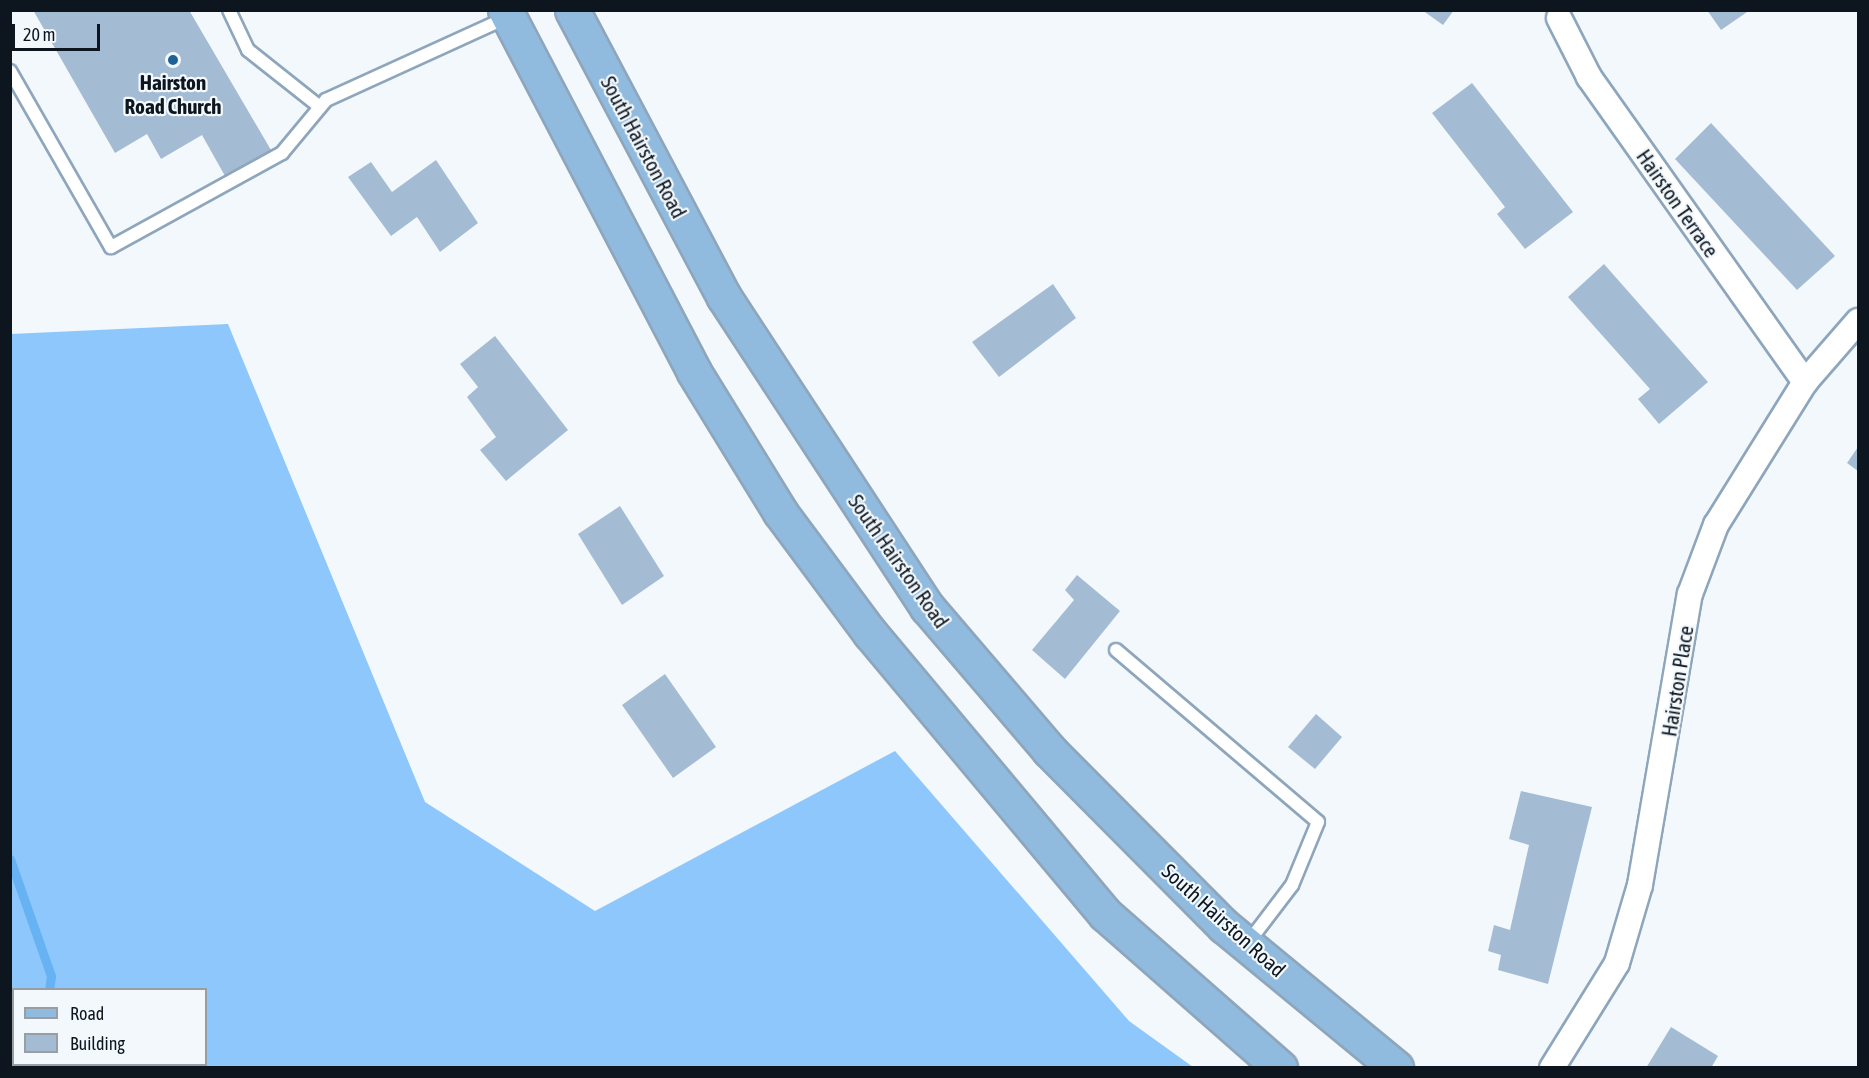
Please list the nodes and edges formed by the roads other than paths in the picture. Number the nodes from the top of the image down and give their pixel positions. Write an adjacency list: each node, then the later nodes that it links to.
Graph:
1 (229, 10): 6 (lane)
2 (572, 10): 10 (main road, South Hairston Road)
3 (507, 14): 6 (lane); 11 (main road)
4 (1559, 18): 8 (street, Hairston Terrace)
5 (10, 71): 6 (lane)
6 (320, 107)
7 (1858, 321): 8 (street, Hairston Place)
8 (1805, 382): 13 (street, Hairston Place)
9 (1116, 650): 10 (lane)
10 (1246, 945): 12 (main road, South Hairston Road)
11 (1280, 1068)
12 (1396, 1068)
13 (1552, 1068)

